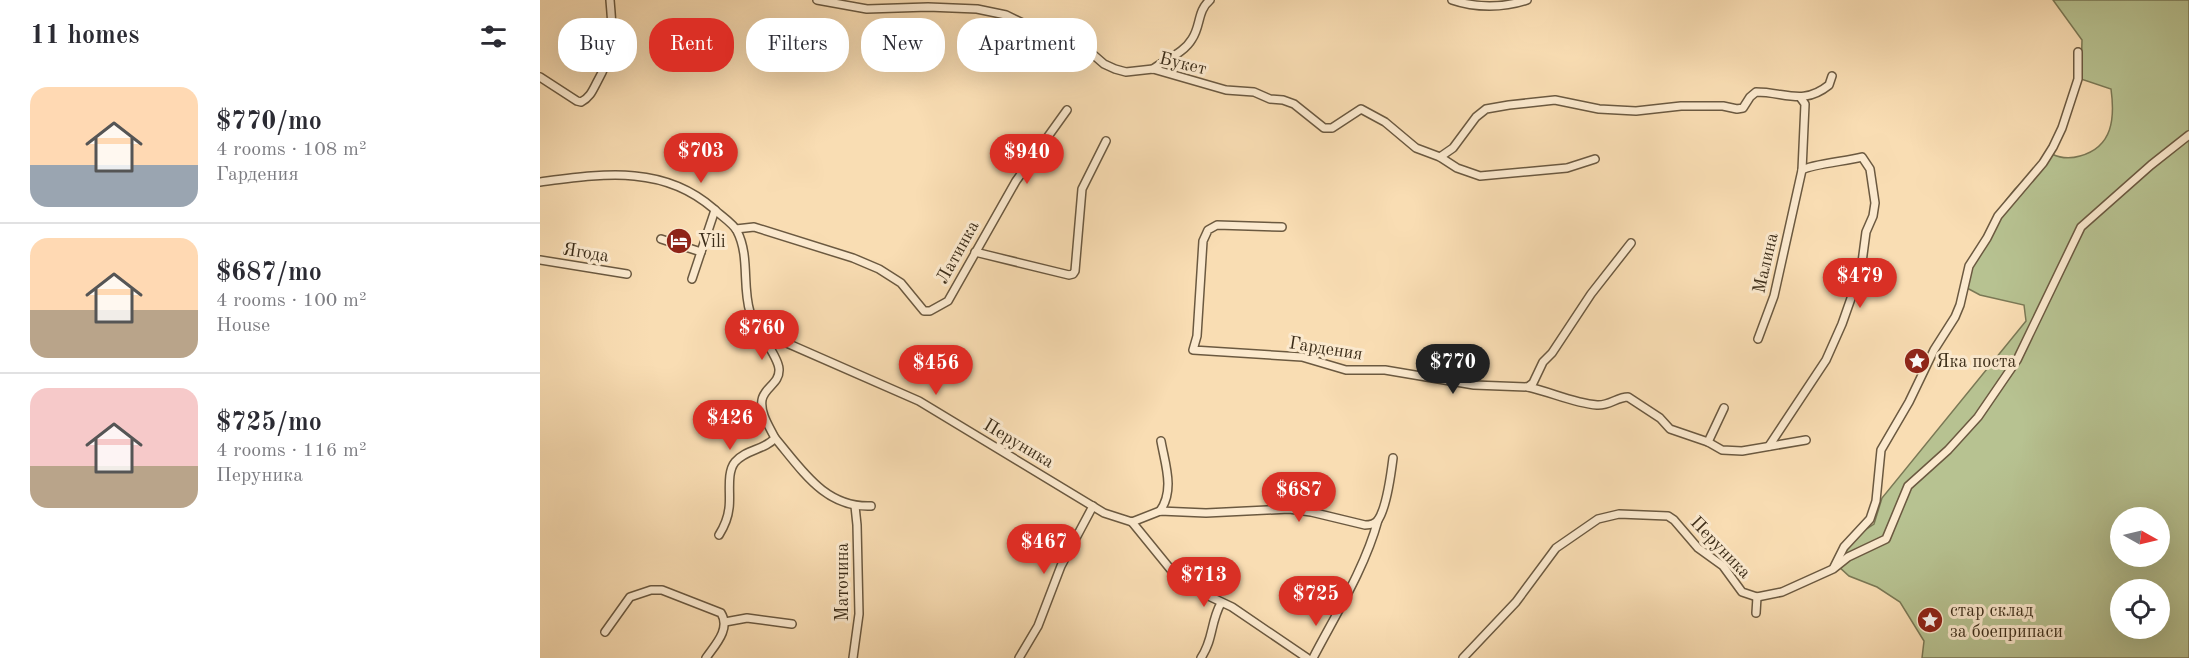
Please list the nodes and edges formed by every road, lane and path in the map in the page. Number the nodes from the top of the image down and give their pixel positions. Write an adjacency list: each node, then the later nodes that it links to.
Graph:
1 (610, 0): 9 (street)
2 (817, 0): 7 (street, Букет)
3 (1210, 0): 7 (street)
4 (1452, 0): 5 (street)
5 (1527, 0)
6 (2078, 52): 45 (street)
7 (1153, 69): 14 (street, Букет)
8 (1832, 76): 10 (street)
9 (540, 77)
10 (1800, 97): 14 (street); 16 (street)
11 (1066, 110): 24 (street, Латинка)
12 (2189, 135): 45 (street, Перуника)
13 (1106, 141): 24 (street)
14 (1440, 158): 15 (street)
15 (1594, 159)
16 (1802, 170): 29 (street, Малина); 36 (street)
17 (540, 182): 18 (street)
18 (715, 210): 20 (street); 23 (street)
19 (1282, 227): 30 (street, Гардения)
20 (736, 229): 24 (street, Латинка); 28 (street)
21 (661, 239): 23 (street)
22 (1631, 243): 30 (street)
23 (701, 252): 27 (street)
24 (975, 252)
25 (540, 260): 26 (street, Ягода)
26 (627, 274)
27 (692, 279)
28 (757, 330): 32 (street); 40 (street, Перуника)
29 (1758, 339)
30 (1528, 387): 35 (street, Гардения)
31 (1724, 408): 35 (street)
32 (775, 438): 38 (street); 44 (street)
33 (1806, 440): 36 (street)
34 (1161, 441): 41 (street)
35 (1708, 442): 36 (street)
36 (1769, 446)
37 (1393, 458): 42 (street)
38 (855, 506): 39 (street); 53 (street, Маточина)
39 (871, 506)
40 (1093, 507): 43 (street, Перуника); 54 (street)
41 (1160, 511): 42 (street); 43 (street)
42 (1378, 520): 57 (street)
43 (1131, 522): 47 (street)
44 (719, 535)
45 (1833, 569): 46 (street, Перуника)
46 (1757, 597): 48 (street); 58 (street, Перуника)
47 (1221, 603): 55 (street); 56 (street)
48 (1756, 614)
49 (725, 622): 50 (street); 51 (street); 52 (street)
50 (792, 624)
51 (604, 632)
52 (706, 658)
53 (853, 658)
54 (1018, 658)
55 (1201, 658)
56 (1307, 658)
57 (1313, 658)
58 (1463, 658)

